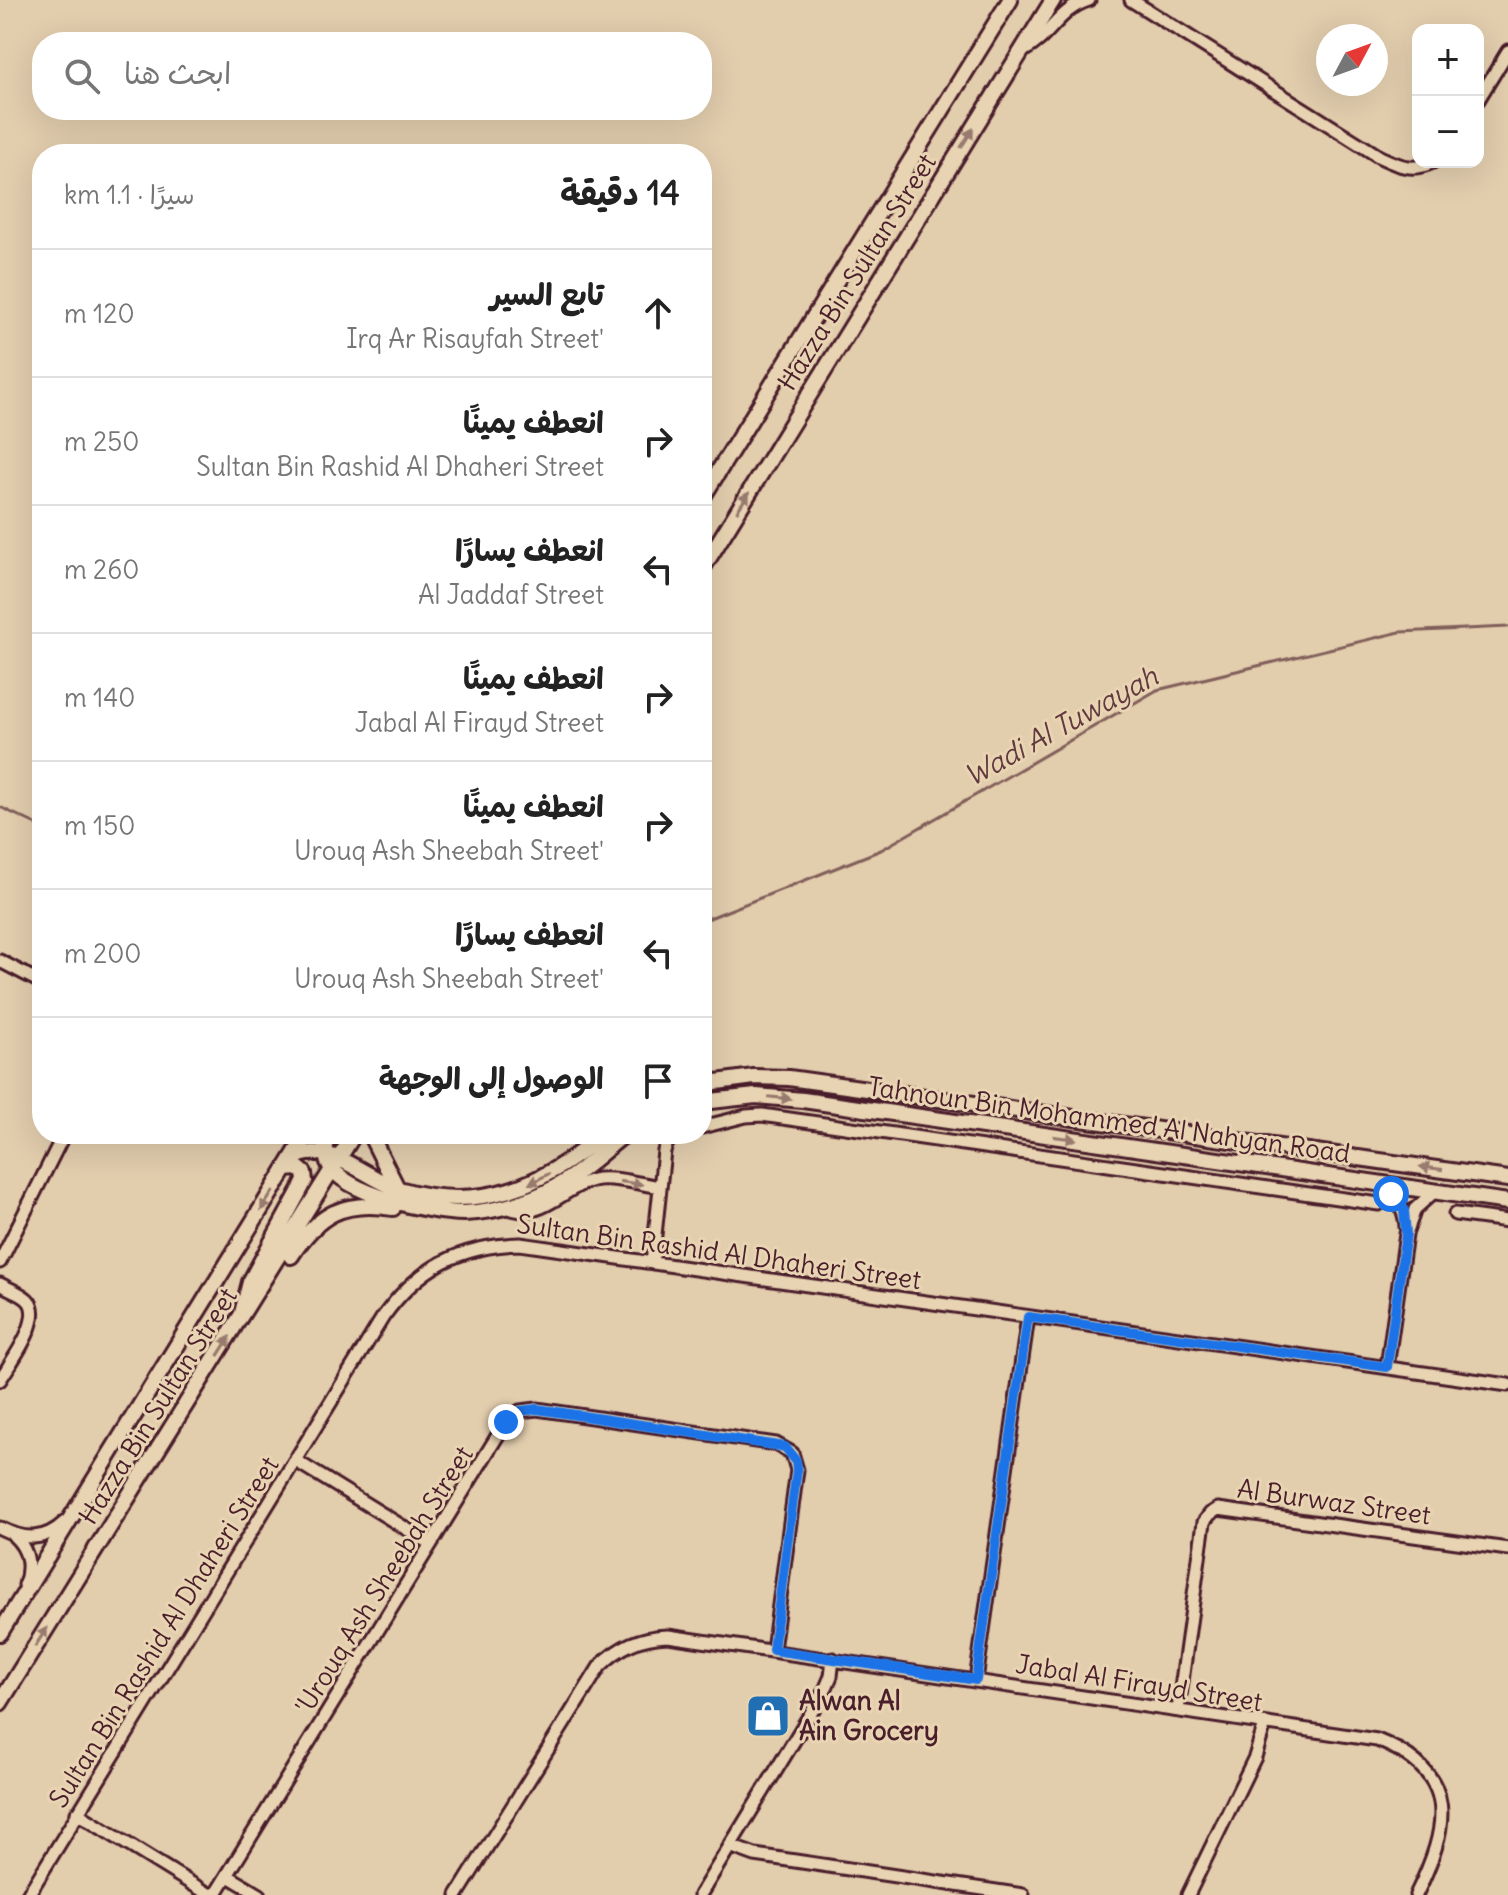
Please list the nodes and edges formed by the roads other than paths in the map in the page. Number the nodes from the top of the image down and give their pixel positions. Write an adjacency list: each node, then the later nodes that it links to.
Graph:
1 (1010, 0): 10 (main road, Hazza Bin Sultan Street)
2 (1053, 0): 7 (main road, Hazza Bin Sultan Street)
3 (1089, 0): 7 (street)
4 (1121, 0): 5 (street)
5 (1135, 3): 9 (street)
6 (1508, 51): 8 (street)
7 (1019, 53): 11 (main road, Hazza Bin Sultan Street, one-way to 7)
8 (1480, 96)
9 (1412, 168)
10 (712, 482)
11 (712, 553)
12 (0, 961): 13 (street)
13 (32, 978)
14 (712, 1083): 16 (main road, Tahnoun Bin Mohammed Al Nahyan Road)
15 (712, 1100): 17 (main road, Tahnoun Bin Mohammed Al Nahyan Road, one-way to 17)
16 (996, 1106): 17 (main road); 33 (main road, Tahnoun Bin Mohammed Al Nahyan Road, one-way to 16)
17 (876, 1110): 19 (main road, Tahnoun Bin Mohammed Al Nahyan Road)
18 (712, 1124): 29 (street)
19 (996, 1127): 20 (main road, Tahnoun Bin Mohammed Al Nahyan Road); 29 (street)
20 (1037, 1134): 30 (street); 34 (main road, Tahnoun Bin Mohammed Al Nahyan Road, one-way to 34)
21 (59, 1144): 45 (street)
22 (301, 1144): 32 (main road, Hazza Bin Sultan Street)
23 (329, 1144): 31 (main road)
24 (346, 1144): 31 (main road, Hazza Bin Sultan Street)
25 (375, 1144): 36 (main road)
26 (590, 1144): 36 (main road, one-way to 36)
27 (613, 1144): 40 (main road)
28 (668, 1144): 35 (street)
29 (998, 1148): 30 (street)
30 (1023, 1153): 39 (street)
31 (332, 1161): 32 (main road); 36 (main road); 41 (main road); 48 (main road, Hazza Bin Sultan Street)
32 (289, 1164): 48 (main road); 54 (main road, Hazza Bin Sultan Street, one-way to 54)
33 (1508, 1179)
34 (1378, 1183): 37 (main road, Tahnoun Bin Mohammed Al Nahyan Road); 44 (street)
35 (660, 1187): 40 (street, one-way to 35); 46 (street)
36 (397, 1188)
37 (1435, 1191): 38 (main road, Tahnoun Bin Mohammed Al Nahyan Road); 44 (street)
38 (1508, 1202)
39 (1379, 1204)
40 (506, 1207): 41 (main road)
41 (449, 1213): 48 (main road)
42 (1455, 1214): 43 (street)
43 (1508, 1221)
44 (1406, 1234): 50 (street)
45 (0, 1262)
46 (652, 1263): 49 (street, Sultan Bin Rashid Al Dhaheri Street); 53 (street, Sultan Bin Rashid Al Dhaheri Street)
47 (0, 1284): 51 (street)
48 (242, 1317): 64 (main road, Hazza Bin Sultan Street, one-way to 48)
49 (1028, 1317): 50 (street, Sultan Bin Rashid Al Dhaheri Street); 63 (street)
50 (1387, 1367): 52 (street, Sultan Bin Rashid Al Dhaheri Street)
51 (0, 1380)
52 (1508, 1385)
53 (296, 1461): 57 (street); 67 (street, Sultan Bin Rashid Al Dhaheri Street)
54 (81, 1504): 56 (street); 59 (main road, Hazza Bin Sultan Street)
55 (0, 1528): 56 (street)
56 (14, 1535): 59 (street)
57 (431, 1544): 61 (street, 'Urouq Ash Sheebah Street); 69 (street, 'Urouq Ash Sheebah Street)
58 (1508, 1549): 65 (street, Al Burwaz Street)
59 (21, 1600): 60 (main road, Hazza Bin Sultan Street)
60 (0, 1633)
61 (773, 1650): 62 (street, Jabal Al Firayd Street); 73 (street, Jabal Al Firayd Street)
62 (833, 1659): 63 (street, Jabal Al Firayd Street); 68 (street)
63 (976, 1680): 65 (street, Jabal Al Firayd Street)
64 (0, 1703)
65 (1178, 1710): 66 (street, Jabal Al Firayd Street)
66 (1265, 1724): 76 (street); 77 (street, Jabal Al Firayd Street)
67 (77, 1813): 70 (street, Sultan Bin Rashid Al Dhaheri Street); 71 (street)
68 (730, 1846): 74 (street); 75 (street)
69 (228, 1876): 71 (street, 'Urouq Ash Sheebah Street); 72 (street)
70 (28, 1895)
71 (213, 1895)
72 (260, 1895)
73 (457, 1895)
74 (700, 1895)
75 (1023, 1895)
76 (1188, 1895)
77 (1416, 1895)

